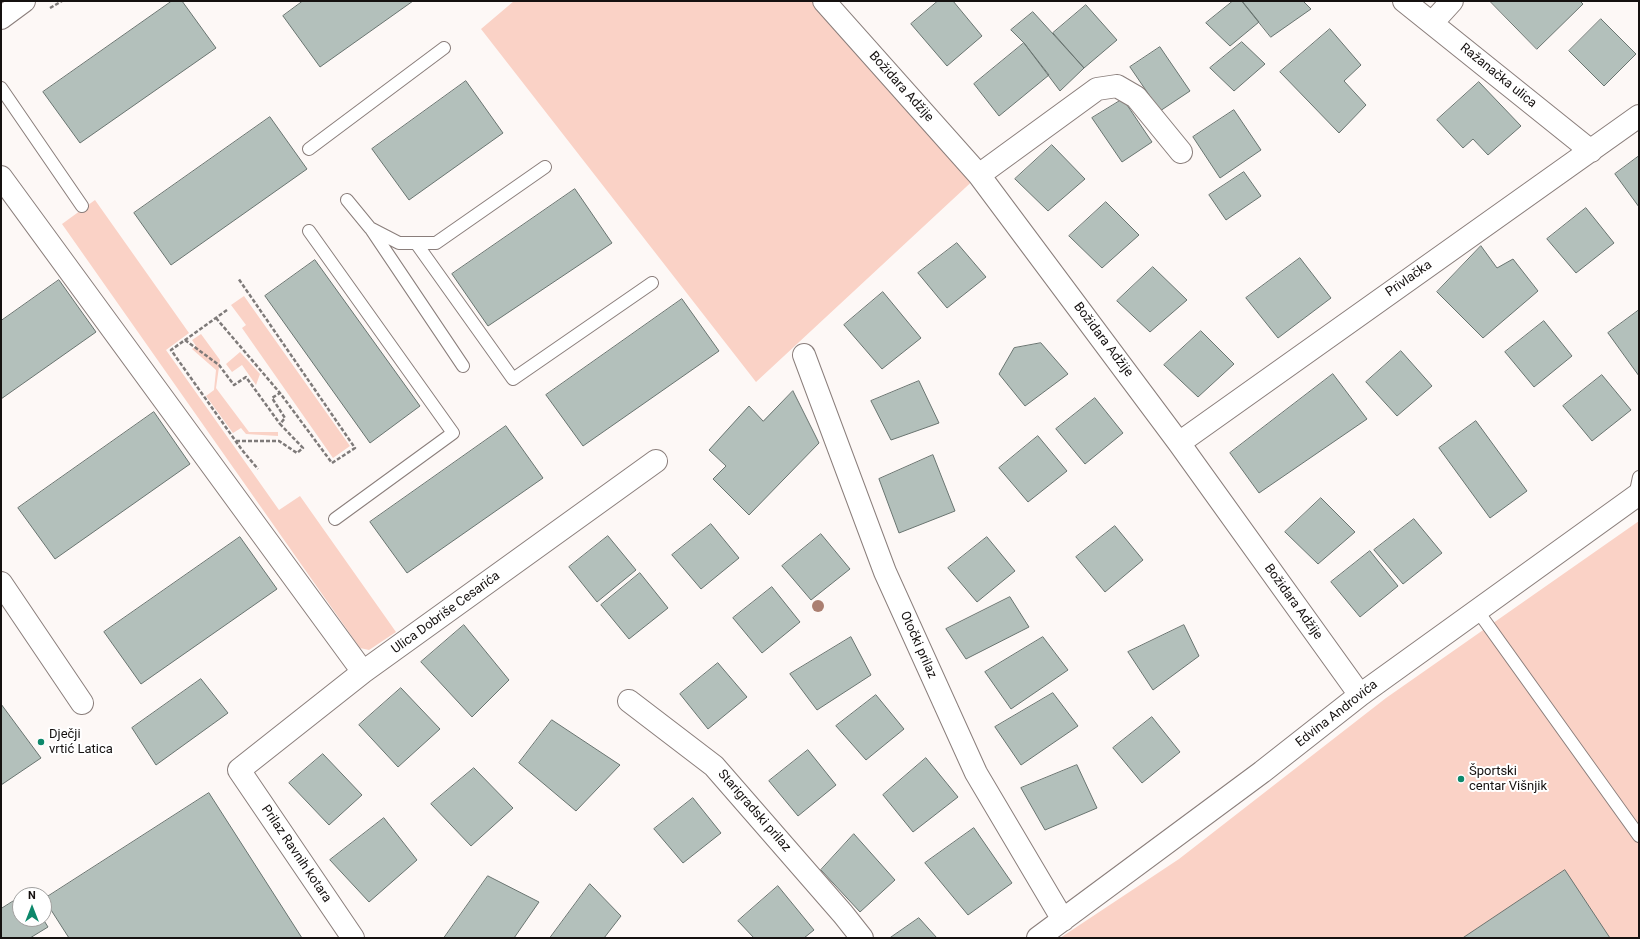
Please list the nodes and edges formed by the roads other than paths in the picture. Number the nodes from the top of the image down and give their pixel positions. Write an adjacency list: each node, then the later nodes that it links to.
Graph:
1 (24, 1): 5 (street)
2 (824, 1): 14 (street, Božidara Adžije)
3 (1404, 1): 6 (street, Ražanačka ulica)
4 (1452, 1): 6 (street)
5 (1, 18)
6 (1432, 23): 11 (street, Ražanačka ulica)
7 (444, 48): 10 (lane)
8 (1, 88): 17 (lane)
9 (1639, 116): 11 (street, Privlačka)
10 (309, 149)
11 (1591, 151): 24 (street, Privlačka)
12 (1181, 152): 14 (street)
13 (545, 166): 20 (lane)
14 (980, 175): 24 (street, Božidara Adžije)
15 (1, 177): 30 (street)
16 (347, 200): 18 (lane)
17 (82, 206)
18 (370, 228): 20 (lane); 23 (lane)
19 (309, 231): 27 (lane)
20 (416, 244): 21 (lane)
21 (652, 283)
22 (804, 355): 36 (street, Otočki prilaz)
23 (463, 366)
24 (1179, 443): 31 (street, Božidara Adžije)
25 (656, 461): 30 (street, Ulica Dobriše Cesarića)
26 (1638, 489): 29 (street, Edvina Androvića)
27 (335, 519)
28 (1, 583): 33 (street)
29 (1477, 610): 31 (street, Edvina Androvića); 35 (lane)
30 (363, 672): 34 (street, Ulica Dobriše Cesarića)
31 (1360, 695): 36 (street, Edvina Androvića)
32 (629, 701): 38 (street, Starigradski prilaz)
33 (82, 703)
34 (239, 770): 37 (street, Prilaz Ravnih kotara)
35 (1639, 836)
36 (1063, 920): 39 (street, Edvina Androvića)
37 (353, 938)
38 (862, 938)
39 (1038, 938)

